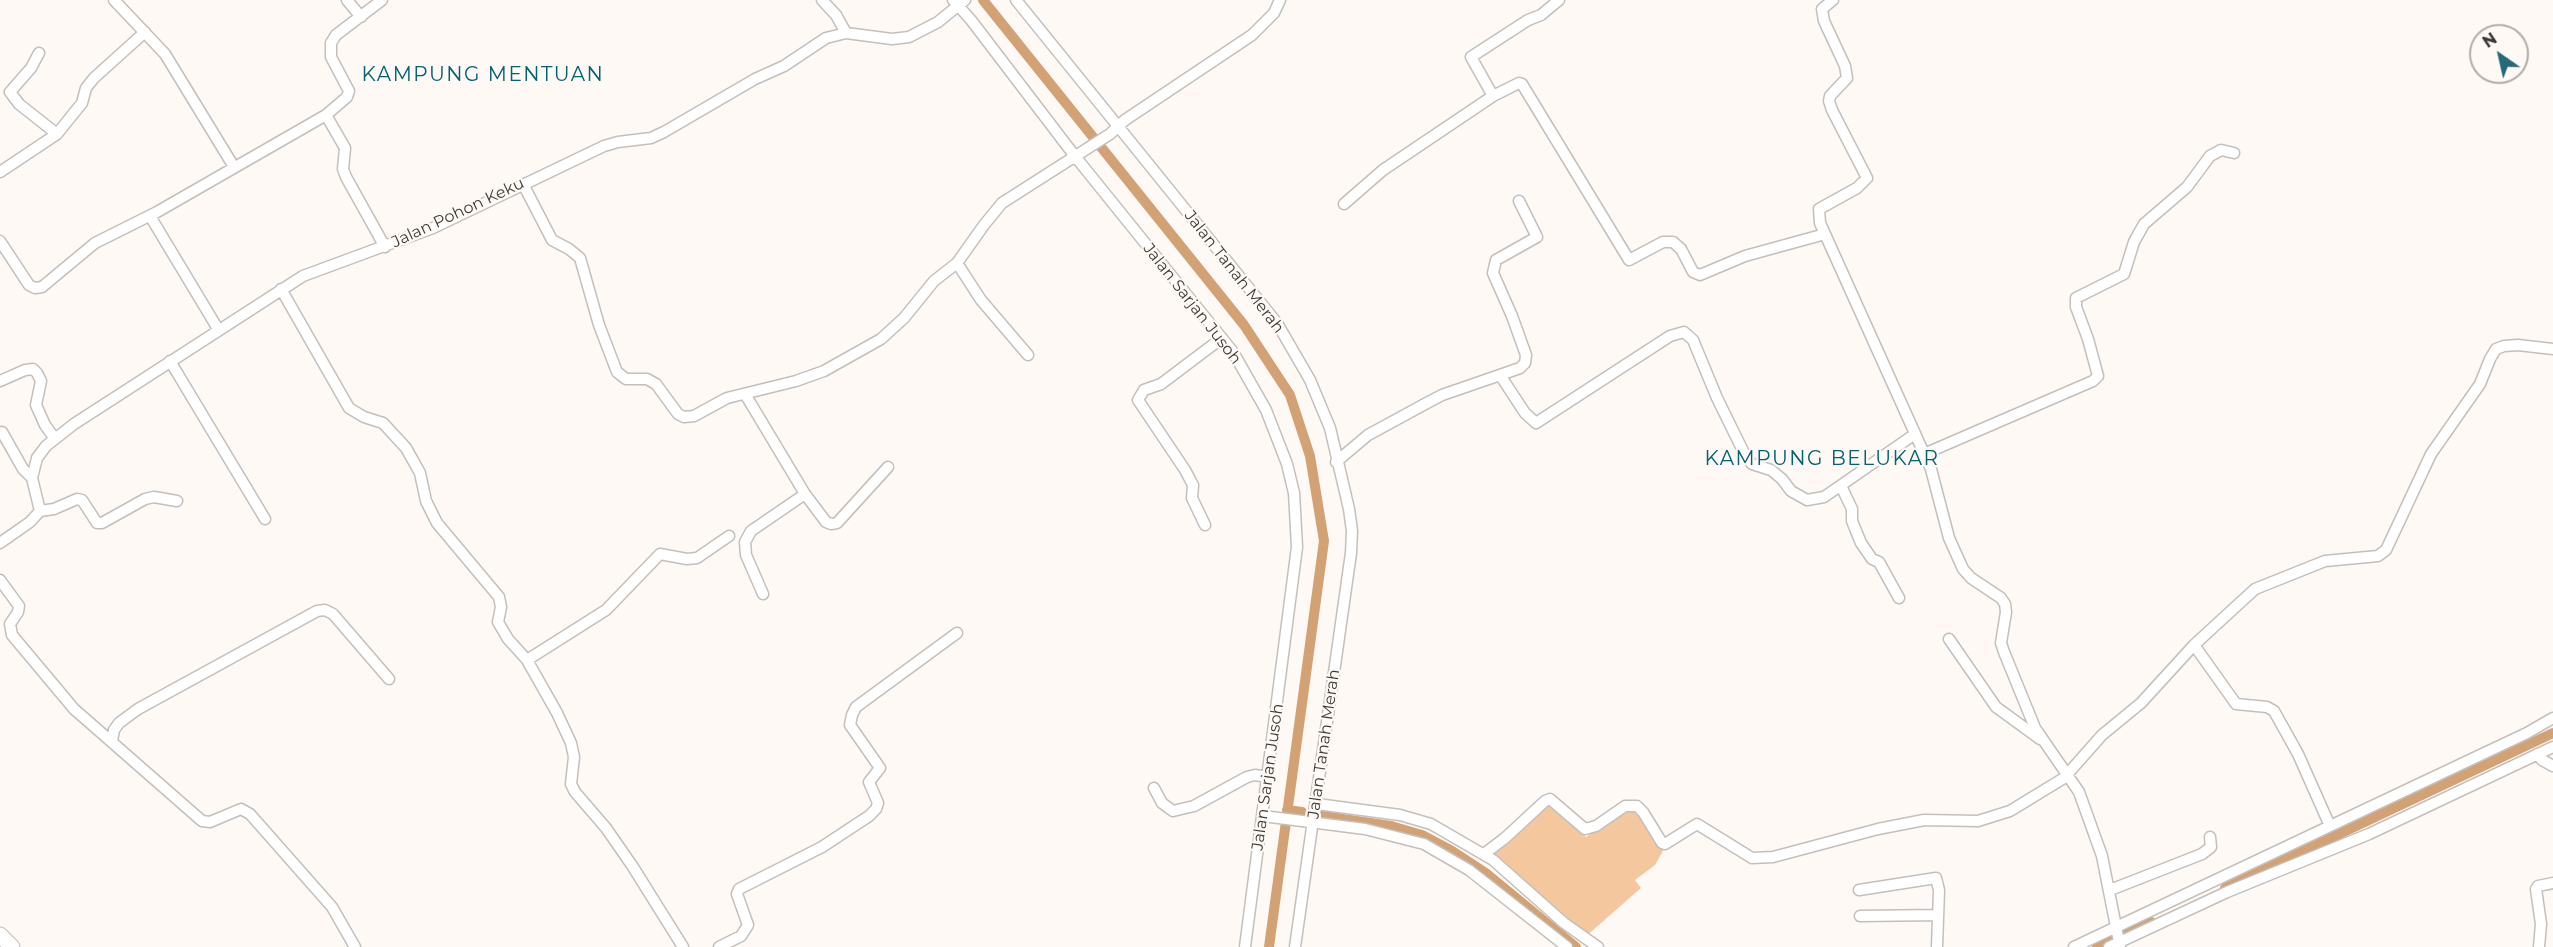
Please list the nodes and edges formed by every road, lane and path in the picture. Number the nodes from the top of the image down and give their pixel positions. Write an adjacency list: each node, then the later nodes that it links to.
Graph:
1 (114, 0): 11 (street)
2 (346, 0): 10 (street)
3 (382, 0): 10 (street)
4 (822, 0): 12 (street)
5 (1016, 0): 16 (street, Jalan Tanah Merah)
6 (1559, 0): 14 (street)
7 (1833, 0): 26 (street)
8 (1277, 1): 16 (street)
9 (958, 2): 12 (street, Jalan Pohon Keku); 19 (street, Jalan Sarjan Jusoh)
10 (361, 17): 15 (street)
11 (145, 32): 17 (street); 20 (street)
12 (846, 33): 22 (street, Jalan Pohon Keku)
13 (39, 53): 17 (street)
14 (1493, 96): 24 (street); 26 (street)
15 (326, 115): 20 (street); 28 (street)
16 (1114, 131): 19 (street); 43 (street, Jalan Tanah Merah)
17 (57, 134): 21 (street)
18 (2234, 153): 42 (street)
19 (1074, 155): 29 (street); 32 (street, Jalan Sarjan Jusoh)
20 (234, 167): 25 (street)
21 (0, 172)
22 (522, 184): 28 (street, Jalan Pohon Keku); 38 (street)
23 (1519, 201): 36 (street)
24 (1344, 204)
25 (150, 216): 27 (street); 31 (street)
26 (1825, 234): 40 (street)
27 (0, 241)
28 (385, 247): 30 (street, Jalan Pohon Keku)
29 (957, 263): 34 (street); 38 (street)
30 (281, 289): 31 (street, Jalan Pohon Keku); 60 (street)
31 (218, 329): 35 (street, Jalan Pohon Keku)
32 (1222, 338): 51 (street); 69 (street, Jalan Sarjan Jusoh)
33 (2553, 349): 59 (street)
34 (1028, 355)
35 (170, 361): 41 (street, Jalan Pohon Keku); 50 (street)
36 (1500, 375): 43 (street); 46 (street)
37 (0, 381): 41 (street)
38 (745, 394): 47 (street)
39 (2, 432): 45 (street)
40 (1915, 434): 42 (street); 46 (street)
41 (55, 439): 45 (street, Jalan Pohon Keku)
42 (1924, 454): 64 (street)
43 (1336, 462): 71 (street, Jalan Tanah Merah)
44 (888, 467): 47 (street)
45 (32, 478): 49 (street)
46 (1841, 486): 56 (street)
47 (805, 494): 55 (street)
48 (177, 501): 49 (street)
49 (40, 511): 53 (street)
50 (265, 519)
51 (1205, 525)
52 (729, 536): 60 (street)
53 (0, 543)
54 (0, 579): 63 (street)
55 (763, 594)
56 (1899, 598)
57 (957, 633): 88 (street)
58 (1949, 639): 64 (street)
59 (2194, 645): 68 (street); 74 (street)
60 (527, 660): 87 (street)
61 (389, 679): 63 (street)
62 (2553, 718): 74 (street)
63 (112, 741): 86 (street)
64 (2043, 741): 68 (street)
65 (2553, 747): 66 (street)
66 (2537, 754): 67 (street); 84 (street)
67 (2553, 766)
68 (2067, 773): 76 (street); 79 (street)
69 (1268, 777): 70 (street); 72 (street, Jalan Sarjan Jusoh)
70 (1154, 788)
71 (1317, 804): 73 (street, Jalan Tanah Merah); 76 (street)
72 (1268, 817): 73 (street); 89 (street, Jalan Sarjan Jusoh)
73 (1314, 822): 80 (street); 90 (street, Jalan Tanah Merah)
74 (2330, 826): 84 (street)
75 (2210, 837): 79 (street)
76 (1484, 854): 80 (street)
77 (2553, 883): 96 (street)
78 (1859, 890): 81 (street)
79 (2110, 890): 84 (street)
80 (1525, 902): 91 (street); 92 (street)
81 (1938, 915): 82 (street); 93 (street)
82 (1860, 916)
83 (0, 935): 85 (main road)
84 (2119, 936): 94 (street); 95 (street)
85 (12, 947)
86 (355, 947)
87 (683, 947)
88 (719, 947)
89 (1245, 947)
90 (1295, 947)
91 (1567, 947)
92 (1598, 947)
93 (1937, 947)
94 (2074, 947)
95 (2109, 947)
96 (2539, 947)

